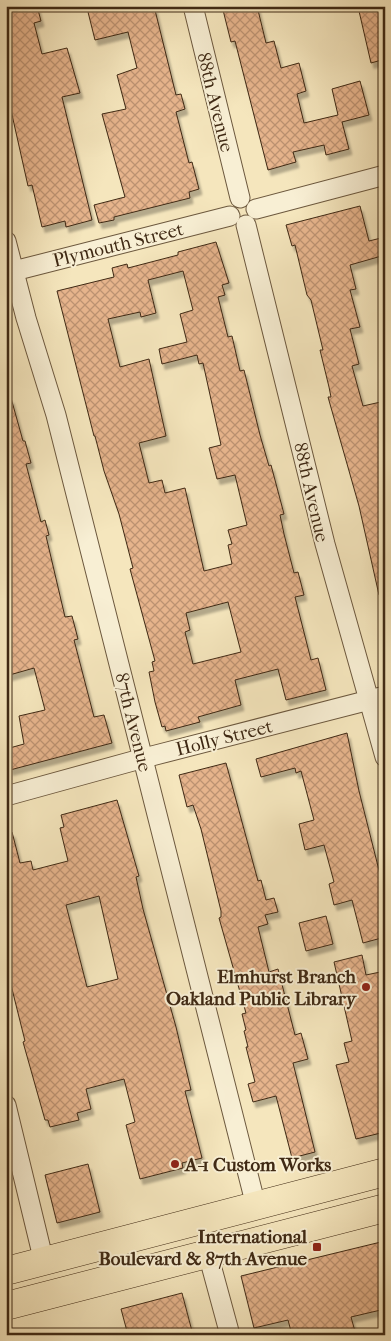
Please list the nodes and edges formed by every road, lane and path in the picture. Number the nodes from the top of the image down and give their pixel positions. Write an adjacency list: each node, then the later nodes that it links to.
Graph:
1 (193, 6): 3 (street, 88th Avenue)
2 (385, 175): 4 (street)
3 (240, 198): 4 (street); 5 (street)
4 (256, 209): 6 (street)
5 (230, 216): 6 (street); 8 (street, Plymouth Street)
6 (246, 225): 9 (street, 88th Avenue)
7 (6, 241): 8 (street, 87th Avenue)
8 (10, 272): 11 (street, 87th Avenue)
9 (377, 698): 10 (street, 88th Avenue); 11 (street, Holly Street)
10 (385, 757)
11 (144, 758): 12 (street, Holly Street); 15 (street, 87th Avenue)
12 (6, 796)
13 (6, 1105): 18 (street)
14 (385, 1172): 15 (main road)
15 (256, 1206): 18 (main road)
16 (385, 1208): 17 (main road)
17 (208, 1254): 20 (main road); 21 (street)
18 (44, 1262): 19 (main road)
19 (6, 1271)
20 (6, 1306)
21 (230, 1335)

